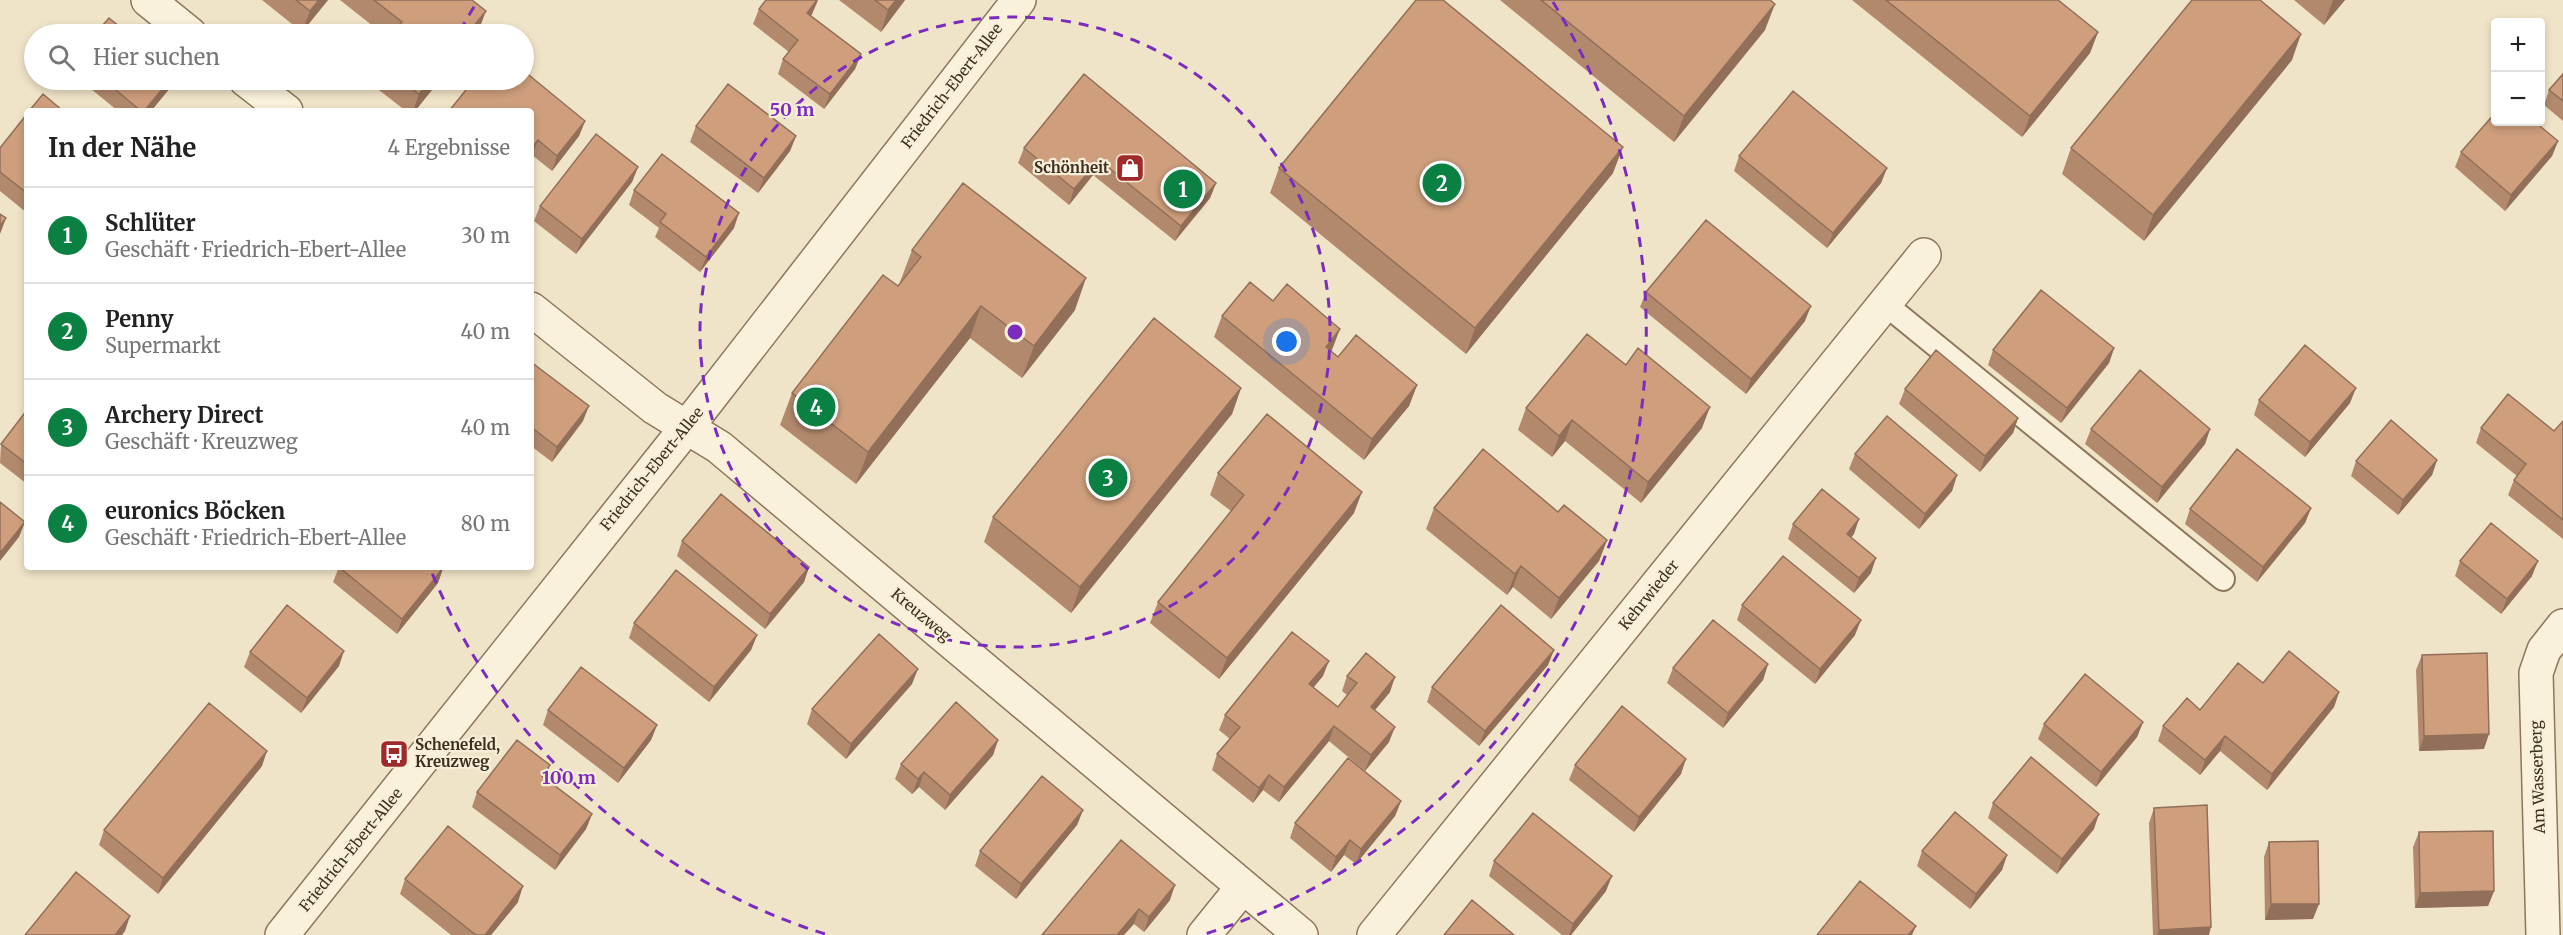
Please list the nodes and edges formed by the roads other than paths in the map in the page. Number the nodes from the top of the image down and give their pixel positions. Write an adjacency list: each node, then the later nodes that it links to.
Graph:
1 (148, 0): 3 (street)
2 (1019, 0): 9 (street, Friedrich-Ebert-Allee)
3 (178, 24)
4 (259, 90): 5 (street)
5 (281, 108)
6 (1924, 255): 7 (street, Kehrwieder)
7 (1885, 304): 10 (lane); 16 (street, Kehrwieder)
8 (534, 311): 9 (street, Kreuzweg)
9 (687, 427): 12 (street, Kreuzweg); 13 (street, Friedrich-Ebert-Allee)
10 (2223, 579)
11 (2563, 626): 17 (street, Am Wasserberg)
12 (1242, 888): 14 (street); 15 (street, Kreuzweg)
13 (282, 935)
14 (1204, 935)
15 (1301, 935)
16 (1374, 935)
17 (2543, 935)

